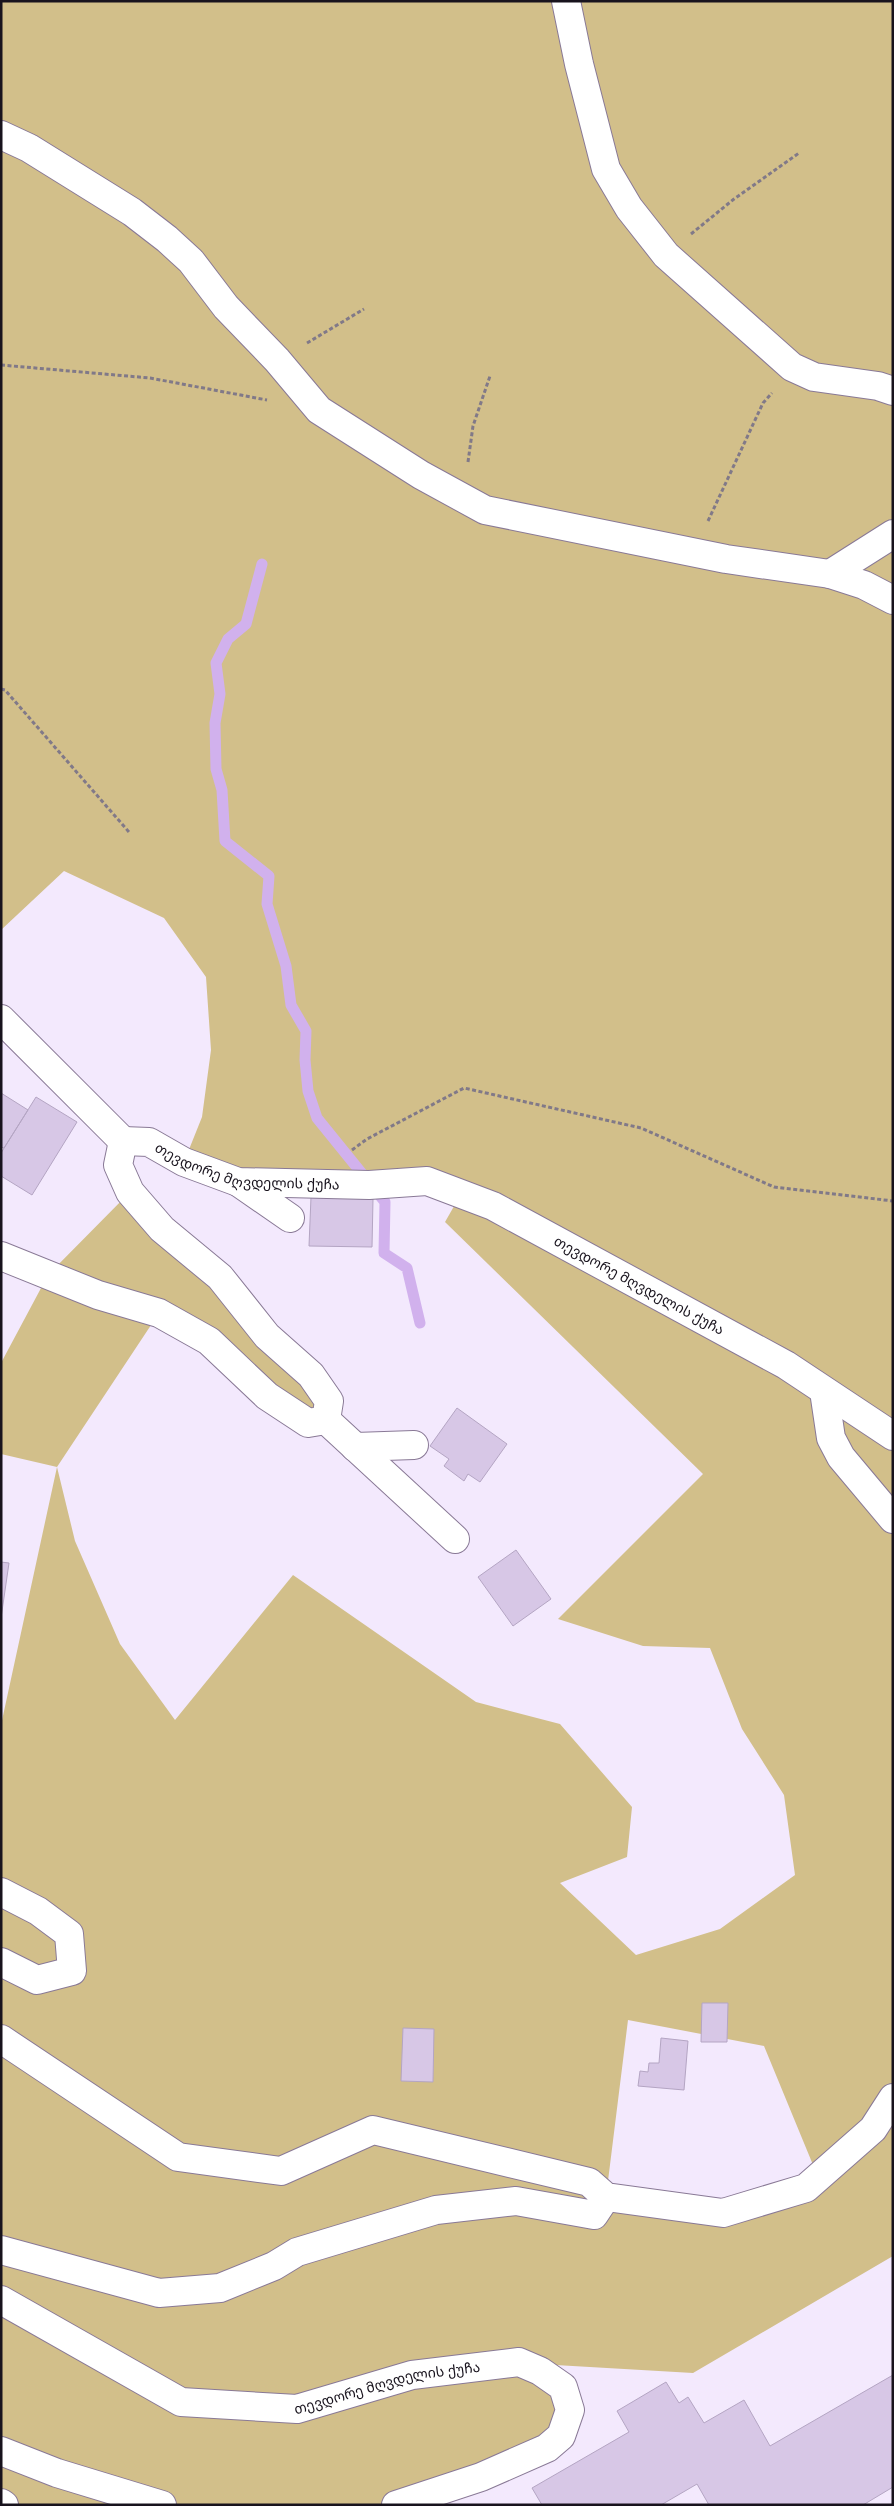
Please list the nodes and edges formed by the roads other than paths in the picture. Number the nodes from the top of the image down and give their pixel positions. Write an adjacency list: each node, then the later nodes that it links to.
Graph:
1 (566, 1): 3 (street)
2 (1, 135): 5 (street)
3 (893, 390)
4 (893, 534): 5 (street)
5 (830, 574): 6 (street)
6 (893, 600)
7 (1, 1020): 8 (street)
8 (123, 1141): 9 (street, თევდორე მღვდელის ქუჩა); 13 (street)
9 (238, 1182): 10 (street); 12 (street, თევდორე მღვდელის ქუჩა)
10 (290, 1218)
11 (1, 1256): 13 (street)
12 (824, 1391): 14 (street, თევდორე მღვდელის ქუჩა); 17 (street)
13 (326, 1420): 16 (street)
14 (893, 1436)
15 (414, 1445): 16 (street)
16 (355, 1447): 18 (street)
17 (893, 1519)
18 (455, 1539)
19 (1, 1892): 20 (street)
20 (1, 1962)
21 (1, 2039): 23 (street)
22 (893, 2098): 23 (street)
23 (606, 2197): 24 (street)
24 (1, 2250)
25 (1, 2300): 28 (street, თევდორე მღვდელის ქუჩა)
26 (1, 2451): 27 (street)
27 (162, 2505)
28 (396, 2505)

